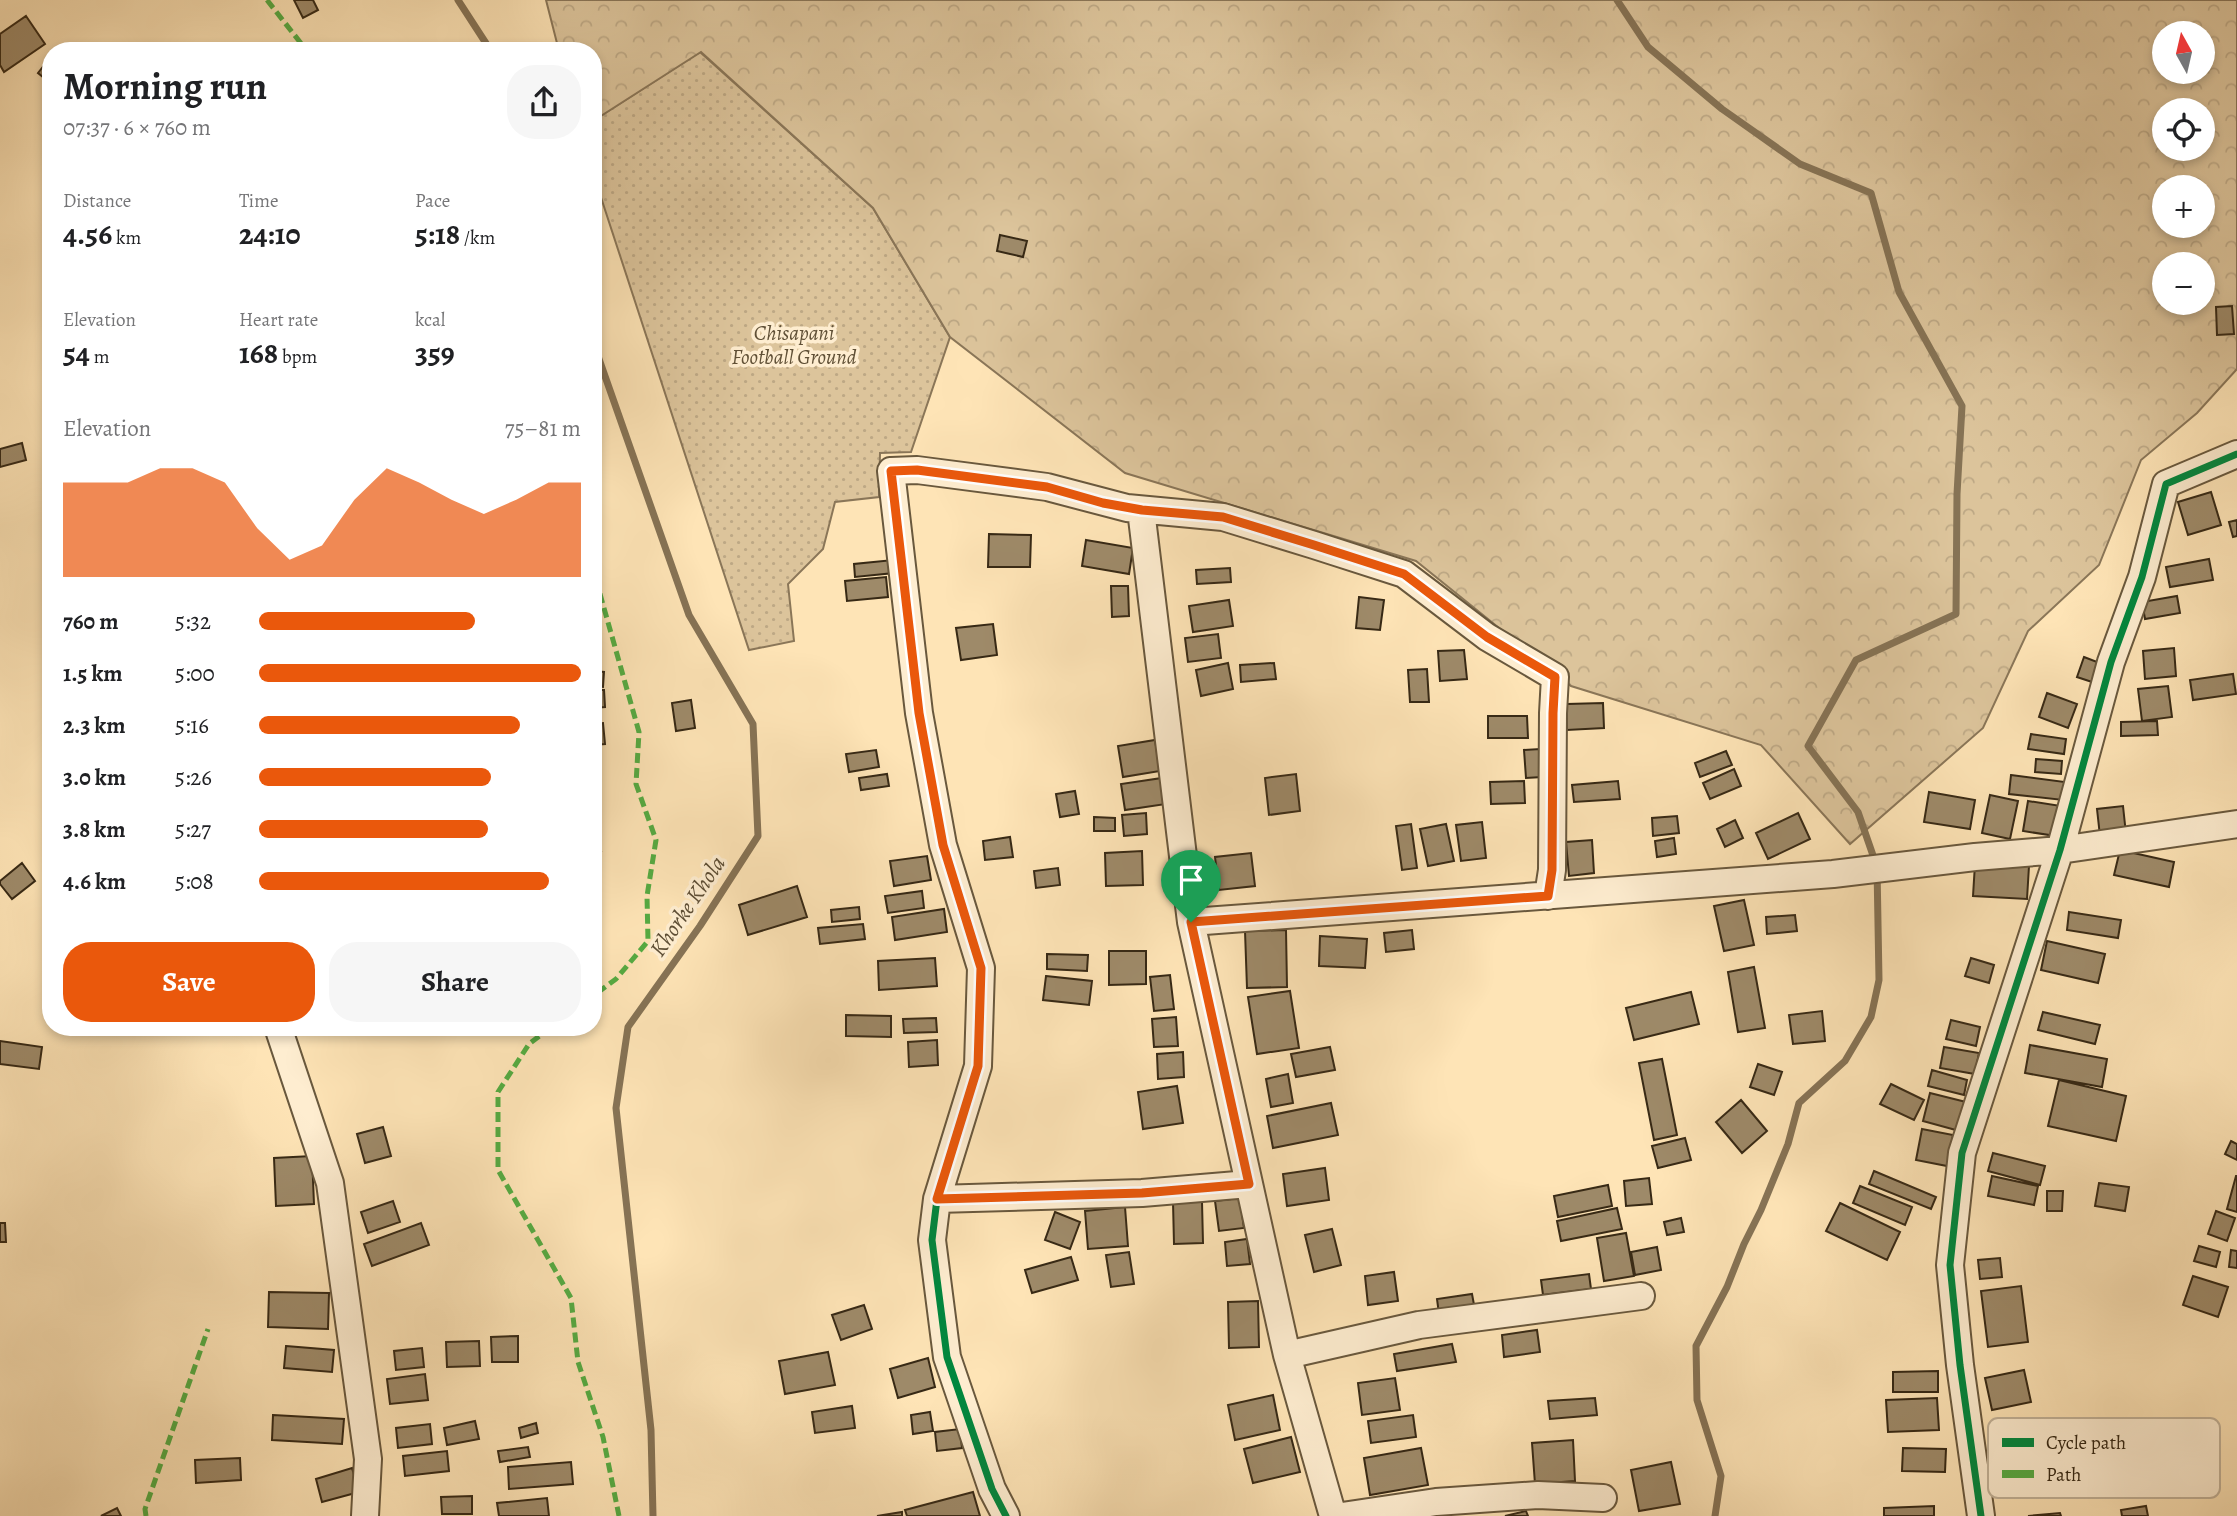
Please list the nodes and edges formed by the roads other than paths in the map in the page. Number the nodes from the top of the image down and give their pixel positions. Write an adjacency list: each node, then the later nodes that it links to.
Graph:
1 (2237, 453): 4 (street)
2 (1142, 510): 5 (street); 6 (street); 9 (street)
3 (2237, 824): 4 (street)
4 (2060, 850): 5 (street); 17 (street)
5 (1548, 896): 6 (street)
6 (1191, 922): 8 (street)
7 (281, 1036): 13 (street)
8 (1249, 1184): 9 (street); 11 (street)
9 (937, 1199): 14 (street)
10 (1641, 1296): 11 (street)
11 (1287, 1355): 15 (street)
12 (1603, 1498): 16 (street)
13 (365, 1516)
14 (1006, 1516)
15 (1333, 1516)
16 (1342, 1516)
17 (1981, 1516)

